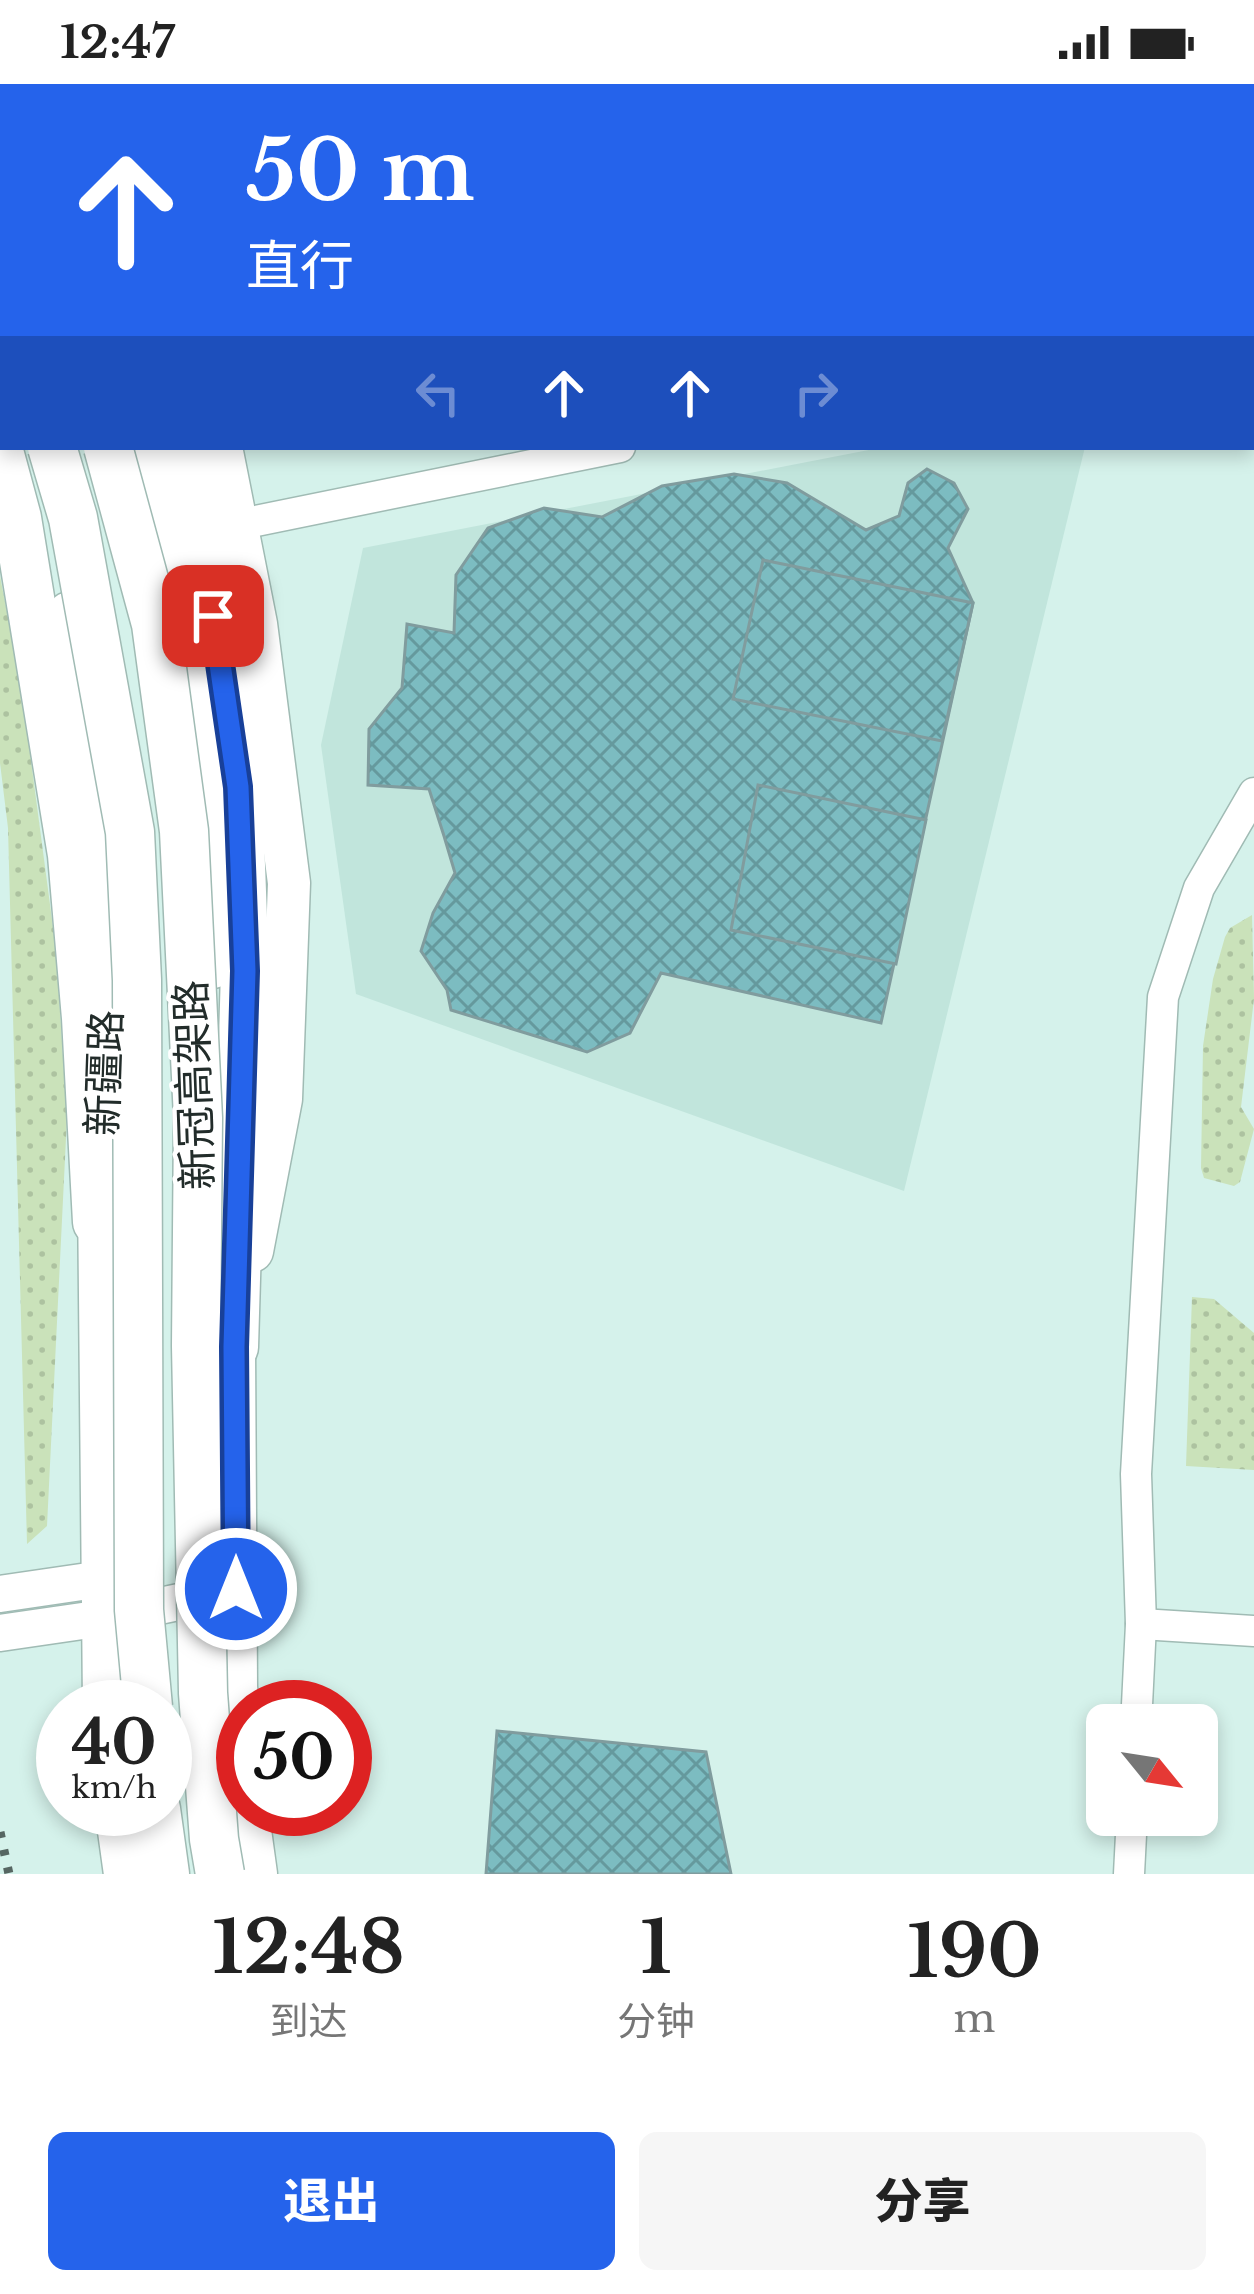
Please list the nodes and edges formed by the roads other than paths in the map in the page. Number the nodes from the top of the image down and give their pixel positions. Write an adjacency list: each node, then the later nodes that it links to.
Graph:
1 (31, 450): 11 (main road, 新疆路)
2 (53, 450): 20 (highway, 新冠高架路, bridge)
3 (109, 450): 29 (highway, 新冠高架路, bridge)
4 (141, 450): 12 (main road)
5 (179, 450): 12 (highway)
6 (222, 450): 9 (main road)
7 (605, 450): 9 (street)
8 (0, 455): 11 (highway)
9 (236, 525): 12 (main road)
10 (1254, 793): 16 (street)
11 (98, 1222): 15 (main road, 新疆路)
12 (234, 1347): 13 (main road)
13 (236, 1589): 15 (street); 21 (main road)
14 (0, 1594): 15 (street)
15 (103, 1599): 18 (street); 19 (main road, 新疆路)
16 (1142, 1624): 17 (street); 22 (street)
17 (1254, 1631)
18 (0, 1633)
19 (104, 1680)
20 (146, 1680)
21 (236, 1680)
22 (1137, 1704)
23 (119, 1836): 27 (main road)
24 (160, 1836): 28 (highway)
25 (251, 1836): 30 (main road)
26 (1131, 1836): 31 (street)
27 (124, 1874)
28 (165, 1874)
29 (220, 1874)
30 (256, 1874)
31 (1129, 1874)

